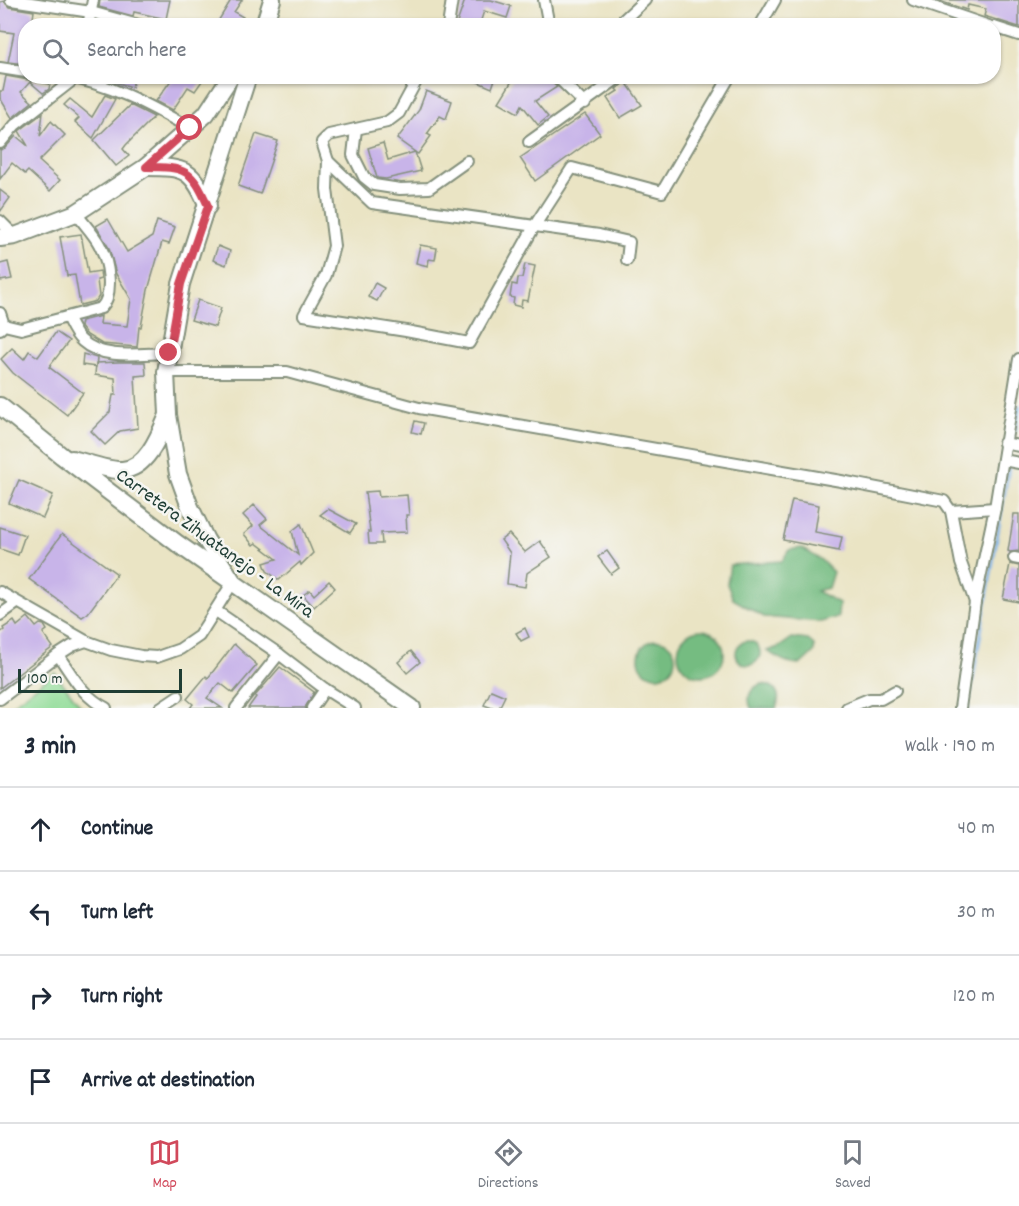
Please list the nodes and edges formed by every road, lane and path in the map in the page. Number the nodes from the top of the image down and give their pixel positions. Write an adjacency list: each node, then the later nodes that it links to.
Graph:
1 (11, 0): 8 (street)
2 (93, 0): 8 (street)
3 (453, 0): 11 (street)
4 (544, 0): 12 (street)
5 (645, 0): 13 (street)
6 (775, 0): 14 (street)
7 (913, 0): 15 (street)
8 (91, 12): 9 (street); 10 (street)
9 (90, 18)
10 (113, 18)
11 (451, 18)
12 (547, 18)
13 (626, 18)
14 (765, 18)
15 (967, 18)
16 (1001, 29): 17 (street)
17 (1019, 35)
18 (0, 68): 19 (street)
19 (18, 71)
20 (70, 84): 31 (street)
21 (95, 84): 29 (street)
22 (226, 84): 29 (main road)
23 (246, 84): 36 (main road)
24 (415, 84): 30 (street)
25 (565, 84): 28 (street)
26 (611, 84): 28 (street)
27 (725, 84): 39 (street)
28 (585, 104): 32 (street)
29 (190, 128): 35 (main road)
30 (356, 129): 33 (street); 34 (street)
31 (0, 142)
32 (529, 142)
33 (328, 161): 39 (street); 39 (street)
34 (467, 161)
35 (146, 167): 36 (main road); 37 (main road)
36 (208, 206): 45 (main road)
37 (76, 213): 40 (main road); 43 (street)
38 (0, 221): 40 (street)
39 (535, 225): 41 (street)
40 (8, 237)
41 (627, 260)
42 (0, 313): 44 (street)
43 (67, 317): 44 (street); 45 (street)
44 (2, 327)
45 (169, 353): 47 (main road)
46 (1019, 359): 50 (street)
47 (166, 372): 49 (main road); 56 (street)
48 (0, 406): 52 (main road, Carretera Zihuatanejo - La Mira)
49 (168, 415): 52 (main road); 57 (main road)
50 (1004, 443): 51 (street); 53 (street)
51 (1019, 446)
52 (62, 456): 57 (main road, Carretera Zihuatanejo - La Mira)
53 (1002, 460): 54 (street); 55 (street)
54 (1019, 463)
55 (995, 508): 56 (street); 59 (street)
56 (951, 511): 59 (street)
57 (233, 582): 61 (street); 66 (main road, Carretera Zihuatanejo - La Mira)
58 (0, 592): 60 (street)
59 (975, 602): 80 (street)
60 (17, 603): 62 (street); 63 (street)
61 (216, 611): 63 (street); 64 (street)
62 (0, 615)
63 (86, 642): 65 (street)
64 (279, 654): 67 (street); 74 (street)
65 (58, 655): 70 (street); 72 (street)
66 (386, 688): 77 (street); 78 (main road, Carretera Zihuatanejo - La Mira)
67 (325, 689): 71 (street); 75 (street)
68 (895, 691): 79 (street)
69 (178, 696): 73 (street)
70 (0, 699)
71 (341, 705): 76 (street)
72 (106, 708)
73 (160, 708)
74 (236, 708)
75 (312, 708)
76 (355, 708)
77 (396, 708)
78 (412, 708)
79 (847, 708)
80 (960, 708)

